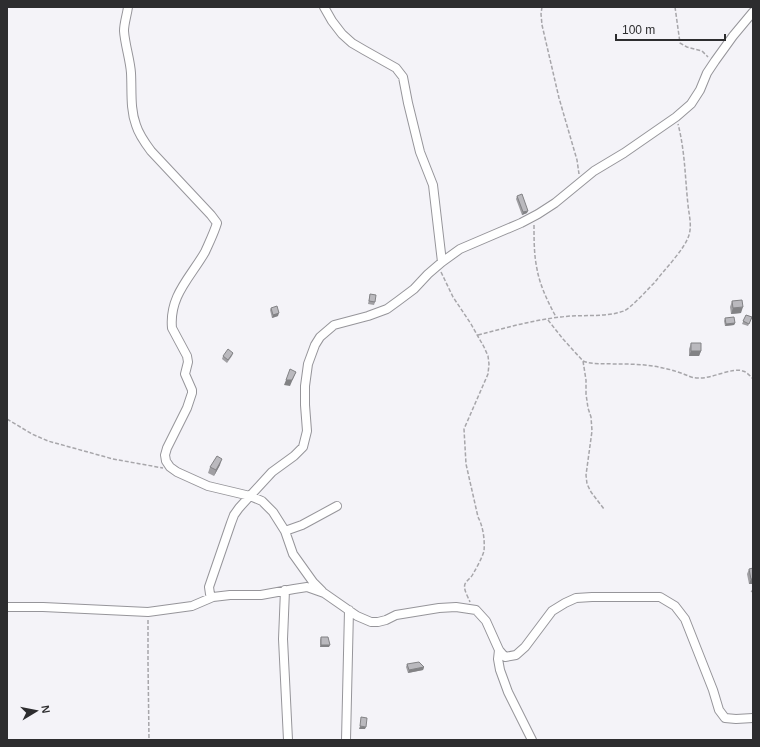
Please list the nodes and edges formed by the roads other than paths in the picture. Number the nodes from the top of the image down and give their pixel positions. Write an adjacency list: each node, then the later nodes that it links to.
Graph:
1 (128, 7): 5 (street)
2 (324, 7): 4 (street)
3 (753, 12): 4 (street)
4 (440, 263): 5 (street)
5 (250, 496): 7 (street); 10 (street)
6 (336, 506): 7 (street)
7 (285, 531): 9 (street)
8 (285, 590): 9 (street); 10 (street); 15 (street)
9 (324, 593): 12 (street)
10 (213, 597): 11 (street)
11 (7, 607)
12 (349, 610): 13 (street); 16 (street)
13 (499, 650): 14 (street); 17 (street)
14 (753, 718)
15 (288, 740)
16 (346, 740)
17 (532, 740)

